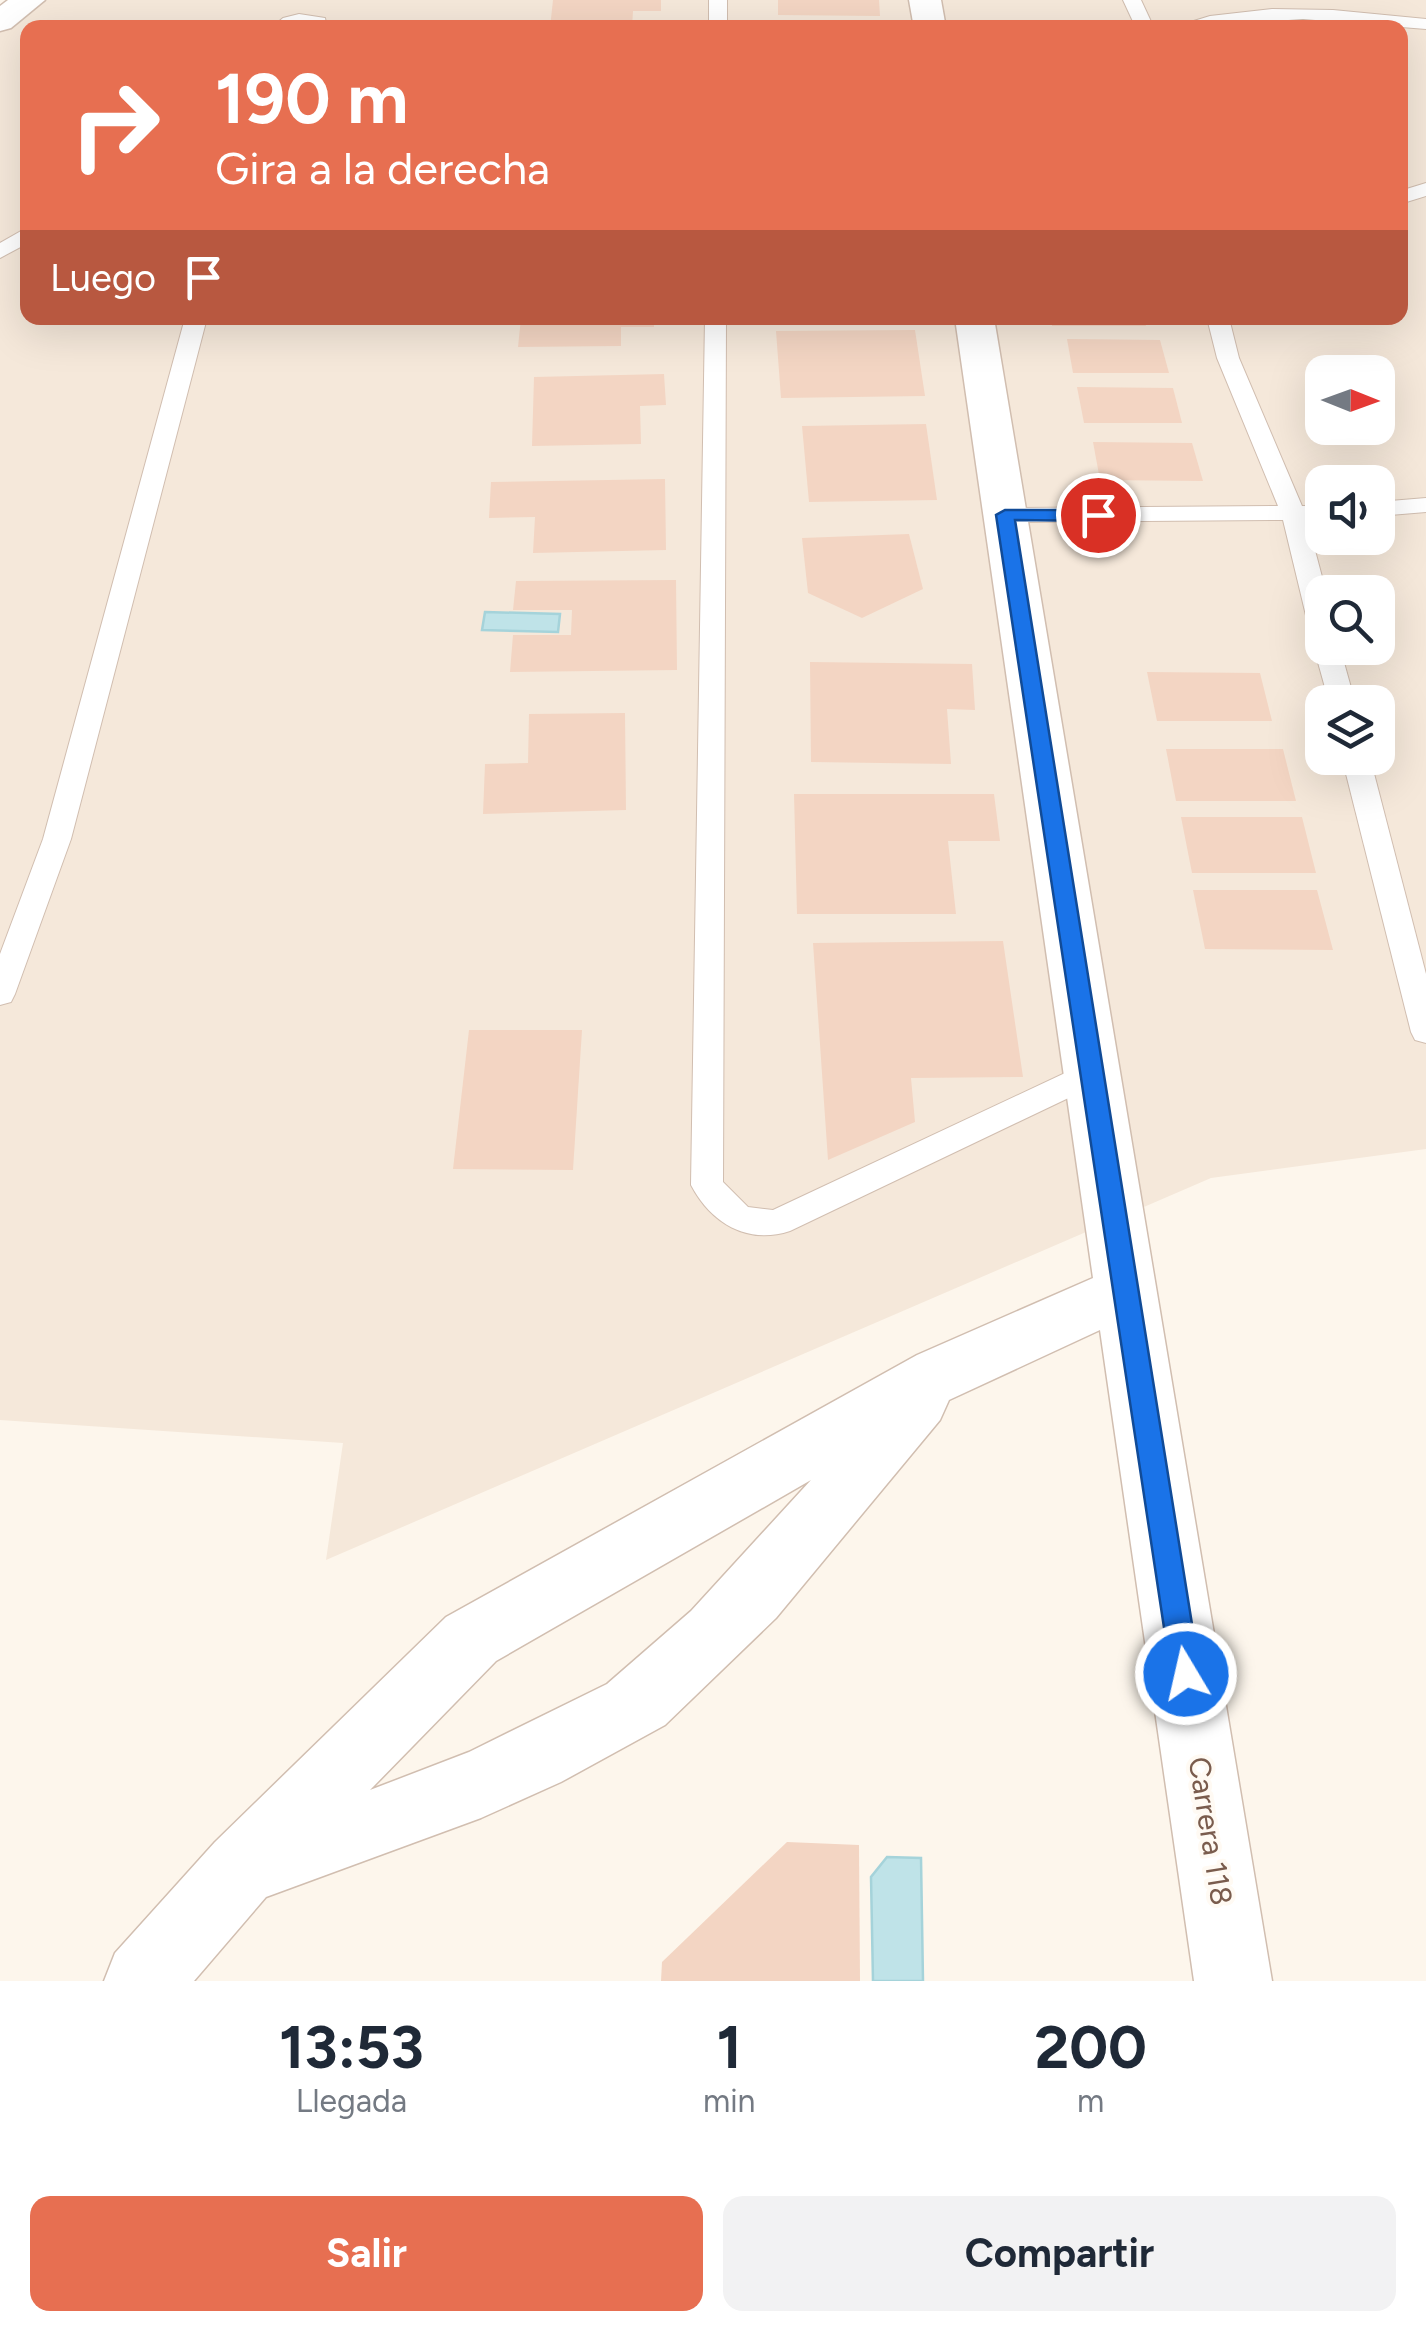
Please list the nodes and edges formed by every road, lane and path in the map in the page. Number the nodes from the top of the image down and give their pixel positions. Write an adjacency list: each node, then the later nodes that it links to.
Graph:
1 (29, 0): 4 (street)
2 (1208, 20): 3 (lane)
3 (1392, 20)
4 (0, 21)
5 (194, 325): 18 (lane)
6 (715, 325): 20 (lane)
7 (975, 325): 13 (street, Carrera 118)
8 (1220, 325): 10 (lane)
9 (1242, 325): 10 (lane)
10 (1228, 358): 15 (lane)
11 (1426, 505): 12 (lane)
12 (1395, 508)
13 (1005, 515): 15 (lane); 20 (street, Carrera 118)
14 (1305, 515): 15 (lane)
15 (1294, 516): 16 (lane)
16 (1309, 575)
17 (1360, 775): 19 (lane)
18 (0, 994)
19 (1426, 1032)
20 (1091, 1074): 21 (street, Carrera 118)
21 (1126, 1290): 22 (street); 25 (street, Carrera 118)
22 (940, 1374): 23 (street); 23 (street)
23 (242, 1868): 24 (street)
24 (143, 1981)
25 (1233, 1981)

